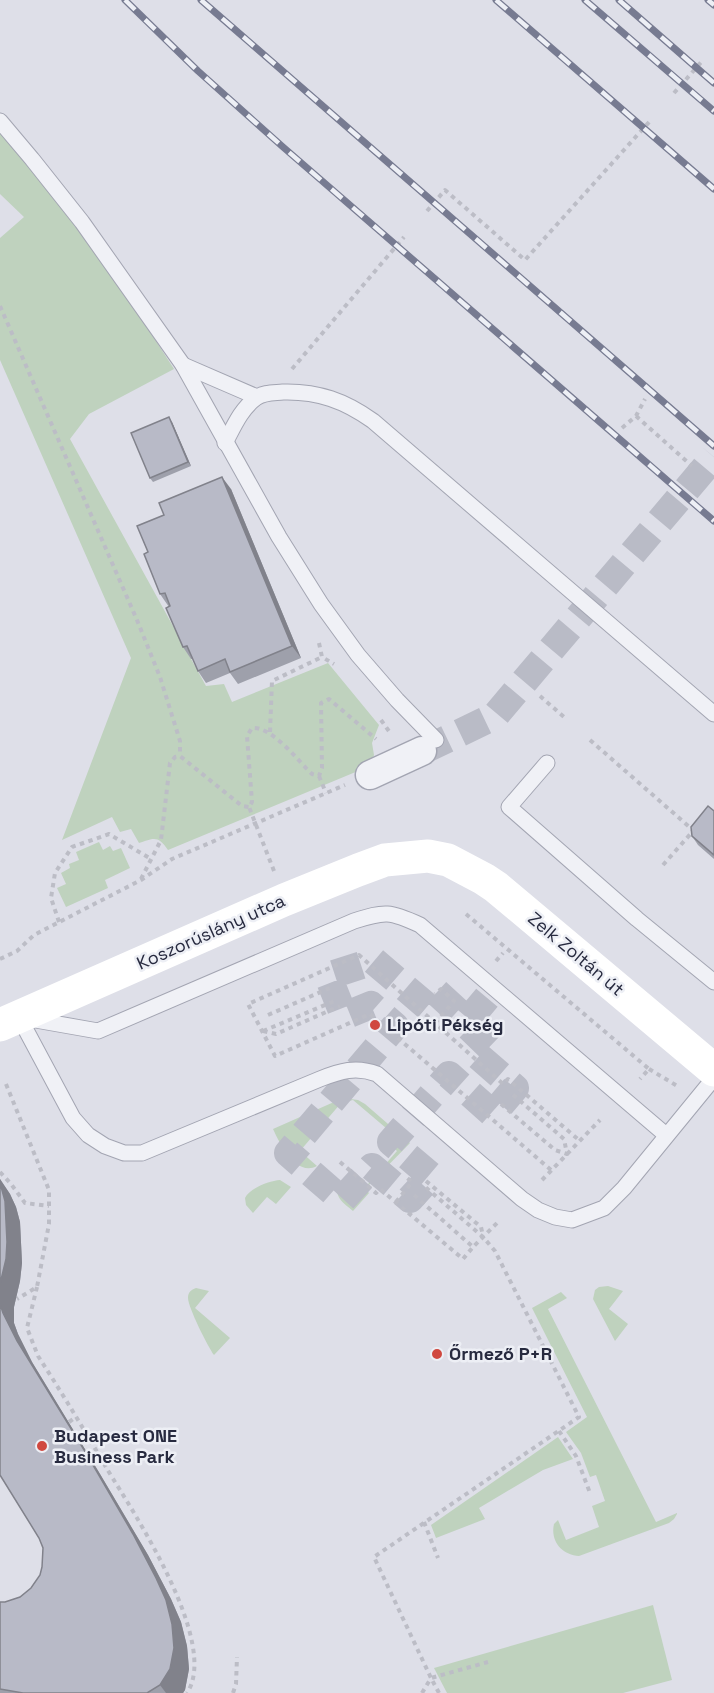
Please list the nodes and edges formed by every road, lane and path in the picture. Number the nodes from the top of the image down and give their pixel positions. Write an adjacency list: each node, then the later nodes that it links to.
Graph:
1 (703, 60): 2 (path)
2 (674, 93)
3 (0, 121): 8 (lane)
4 (650, 121): 5 (path)
5 (427, 212)
6 (404, 237): 9 (path)
7 (0, 306): 23 (path)
8 (183, 365): 9 (lane); 13 (lane)
9 (263, 395): 13 (lane); 17 (lane)
10 (645, 399): 11 (path)
11 (636, 416): 12 (path); 14 (path)
12 (622, 428)
13 (225, 443): 22 (lane)
14 (692, 466)
15 (322, 657): 19 (path)
16 (540, 696): 18 (path)
17 (714, 714)
18 (564, 717)
19 (270, 732): 26 (path); 29 (path)
20 (370, 734): 26 (path)
21 (590, 740): 32 (path)
22 (429, 745): 25 (street)
23 (180, 756): 29 (path); 35 (path)
24 (547, 763): 42 (lane)
25 (370, 775)
26 (319, 776): 28 (path)
27 (333, 790): 28 (path)
28 (326, 793): 31 (path)
29 (249, 807): 31 (path)
30 (700, 822): 32 (path)
31 (256, 824): 37 (path); 38 (path)
32 (693, 830): 33 (path); 36 (path)
33 (700, 837)
34 (428, 856): 48 (street, Koszorúslány utca); 51 (street, Zelk Zoltán út)
35 (151, 859): 38 (path); 40 (path)
36 (663, 865)
37 (275, 874)
38 (141, 880): 40 (path)
39 (466, 914): 53 (path)
40 (59, 922): 41 (path)
41 (0, 959)
42 (714, 982)
43 (332, 987): 47 (path)
44 (435, 994): 49 (path)
45 (337, 1000): 50 (path)
46 (340, 1006): 50 (path)
47 (268, 1015)
48 (10, 1021): 58 (lane); 58 (lane)
49 (435, 1023): 50 (path); 59 (path)
50 (262, 1031): 62 (path)
51 (714, 1070)
52 (714, 1078): 58 (lane)
53 (640, 1079)
54 (6, 1084): 70 (path)
55 (511, 1093): 60 (path)
56 (501, 1104): 60 (path)
57 (600, 1120): 59 (path)
58 (666, 1135)
59 (580, 1141): 60 (path)
60 (567, 1154): 62 (path)
61 (340, 1162): 69 (path)
62 (551, 1170): 65 (path)
63 (0, 1172): 70 (path)
64 (406, 1177): 69 (path)
65 (542, 1180)
66 (426, 1181): 72 (path)
67 (423, 1185): 72 (path)
68 (414, 1195): 73 (path)
69 (396, 1202): 73 (path)
70 (49, 1206): 74 (path)
71 (500, 1220): 72 (path)
72 (483, 1237): 73 (path); 78 (path)
73 (473, 1247)
74 (37, 1287): 75 (path); 76 (path)
75 (17, 1299)
76 (76, 1417): 77 (path); 85 (path)
77 (69, 1422)
78 (559, 1431): 79 (path); 80 (path)
79 (590, 1493)
80 (424, 1522): 81 (path); 84 (path)
81 (438, 1558)
82 (237, 1657): 86 (path)
83 (488, 1662): 84 (path)
84 (431, 1678): 87 (path); 88 (path)
85 (187, 1693)
86 (233, 1693)
87 (422, 1693)
88 (439, 1693)

